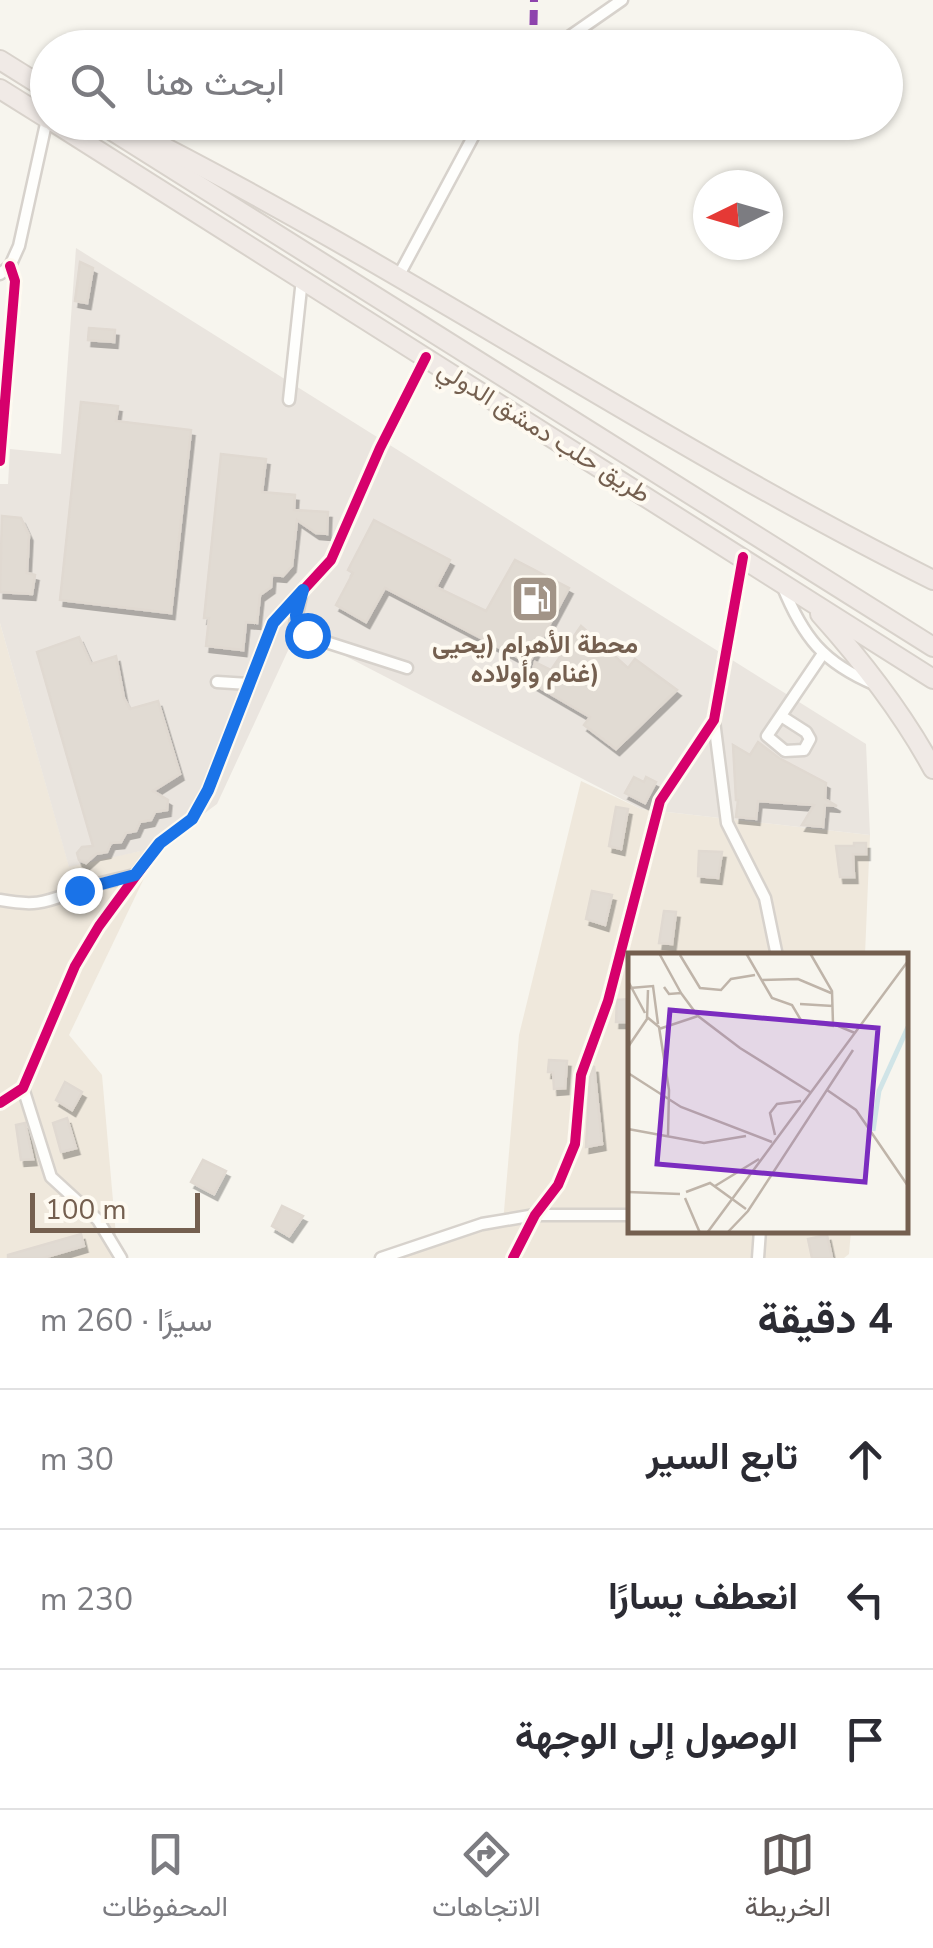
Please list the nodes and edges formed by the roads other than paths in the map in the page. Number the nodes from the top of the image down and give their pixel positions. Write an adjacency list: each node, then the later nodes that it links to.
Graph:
1 (622, 0): 2 (street)
2 (579, 30)
3 (0, 60): 4 (highway)
4 (30, 79)
5 (0, 89): 6 (highway, طريق حلب دمشق الدولي)
6 (30, 108)
7 (45, 140): 12 (street)
8 (80, 140): 15 (highway, طريق حلب دمشق الدولي)
9 (127, 140): 24 (highway, طريق حلب دمشق الدولي)
10 (149, 140): 14 (highway)
11 (471, 140): 14 (street)
12 (10, 266): 13 (street); 18 (street)
13 (0, 274)
14 (399, 275): 21 (highway)
15 (302, 280): 16 (highway, طريق حلب دمشق الدولي); 17 (street)
16 (426, 358): 19 (highway, طريق حلب دمشق الدولي); 22 (street)
17 (289, 400)
18 (0, 461)
19 (742, 556): 20 (highway, طريق حلب دمشق الدولي); 32 (street)
20 (780, 580): 23 (highway, طريق حلب دمشق الدولي); 25 (street)
21 (933, 580)
22 (303, 590): 26 (street); 29 (street)
23 (803, 594): 27 (highway, طريق حلب دمشق الدولي); 30 (highway)
24 (933, 647)
25 (822, 654): 30 (street); 31 (street)
26 (407, 668)
27 (933, 679)
28 (217, 682): 29 (street)
29 (249, 684): 34 (street)
30 (880, 687): 33 (highway)
31 (781, 716)
32 (714, 720): 36 (street); 39 (street)
33 (933, 769)
34 (135, 875): 35 (street); 37 (street)
35 (0, 900)
36 (775, 953)
37 (23, 1088): 38 (street); 42 (street)
38 (0, 1103)
39 (535, 1215): 40 (street); 43 (street); 44 (street)
40 (628, 1216)
41 (760, 1233): 45 (street)
42 (121, 1258)
43 (381, 1258)
44 (513, 1258)
45 (758, 1258)

